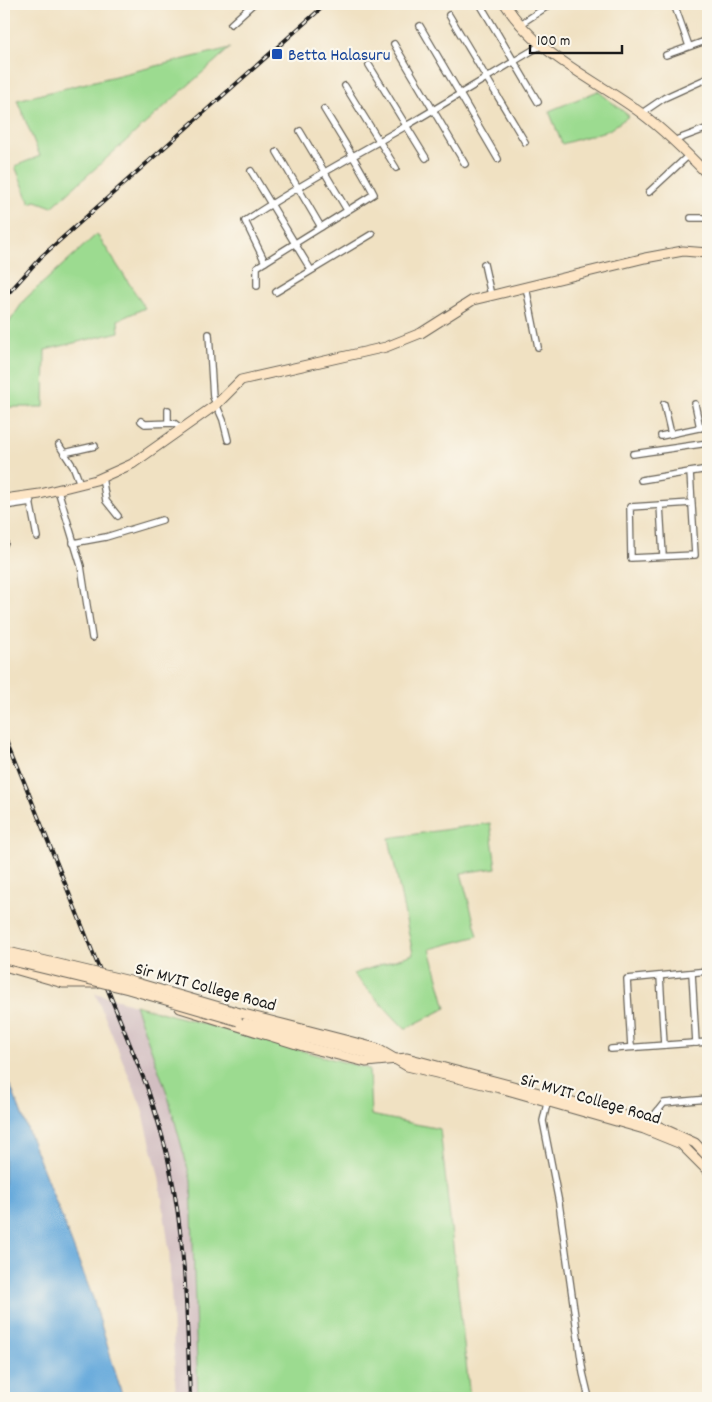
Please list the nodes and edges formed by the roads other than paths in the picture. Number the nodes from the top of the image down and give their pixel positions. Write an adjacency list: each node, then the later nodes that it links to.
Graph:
1 (253, 4): 7 (street)
2 (480, 4): 15 (street)
3 (505, 4): 8 (main road)
4 (551, 4): 8 (street)
5 (674, 4): 13 (street)
6 (449, 15): 17 (street)
7 (231, 24)
8 (519, 25): 12 (main road)
9 (420, 26): 20 (street)
10 (708, 40): 13 (street)
11 (394, 44): 23 (street)
12 (540, 46): 15 (street); 24 (main road)
13 (689, 46): 14 (street)
14 (666, 54)
15 (514, 61): 17 (street); 21 (street)
16 (369, 65): 25 (street)
17 (485, 78): 20 (street); 30 (street)
18 (708, 78): 24 (street)
19 (345, 86): 28 (street)
20 (459, 93): 23 (street); 35 (street)
21 (538, 102)
22 (324, 109): 33 (street)
23 (433, 109): 25 (street); 36 (street)
24 (642, 113): 29 (main road)
25 (407, 125): 28 (street); 34 (street)
26 (708, 128): 29 (street)
27 (300, 131): 39 (street)
28 (378, 141): 33 (street); 37 (street)
29 (674, 141): 32 (main road)
30 (525, 142)
31 (277, 152): 41 (street)
32 (689, 155): 40 (main road); 42 (street)
33 (352, 156): 39 (street); 44 (street)
34 (426, 158)
35 (498, 159)
36 (465, 164)
37 (396, 168)
38 (251, 171): 43 (street)
39 (323, 173): 41 (street); 44 (street)
40 (708, 175)
41 (297, 188): 43 (street); 47 (street)
42 (649, 192)
43 (271, 203): 49 (street); 51 (street)
44 (347, 210): 47 (street)
45 (691, 218): 46 (street)
46 (708, 218)
47 (321, 227): 49 (street)
48 (372, 234): 53 (street)
49 (294, 244): 51 (street); 53 (street)
50 (708, 253): 55 (main road)
51 (266, 262): 54 (street)
52 (484, 264): 57 (street)
53 (311, 270): 56 (street)
54 (256, 286)
55 (526, 287): 57 (main road); 59 (street)
56 (276, 292)
57 (491, 296): 60 (main road)
58 (209, 334): 60 (street)
59 (538, 347)
60 (217, 404): 68 (main road); 71 (street)
61 (664, 404): 69 (street)
62 (695, 404): 67 (street)
63 (168, 410): 65 (street)
64 (142, 421): 65 (street)
65 (168, 422): 68 (street)
66 (708, 426): 67 (street)
67 (700, 428): 69 (street)
68 (182, 429): 79 (main road)
69 (671, 434): 70 (street)
70 (660, 436)
71 (228, 440)
72 (708, 443): 76 (street)
73 (59, 445): 75 (street)
74 (95, 446): 75 (street)
75 (64, 452): 81 (street)
76 (633, 454)
77 (708, 469): 78 (street)
78 (690, 472): 80 (street); 85 (street)
79 (102, 477): 81 (main road); 88 (street)
80 (641, 480)
81 (80, 484): 82 (main road)
82 (58, 490): 84 (main road); 93 (street)
83 (4, 499): 84 (main road)
84 (30, 499): 87 (street); 91 (street)
85 (692, 503): 86 (street); 94 (street)
86 (660, 505): 94 (street); 94 (street)
87 (4, 506)
88 (118, 516)
89 (162, 520): 93 (street)
90 (4, 532): 92 (street)
91 (37, 537)
92 (5, 543)
93 (74, 543): 95 (street)
94 (663, 556)
95 (92, 638)
96 (4, 951): 102 (main road, Sir MVIT College Road, bridge)
97 (4, 959): 102 (main road, Sir MVIT College Road, bridge)
98 (4, 966): 108 (main road, Sir MVIT College Road)
99 (708, 971): 100 (street)
100 (692, 973): 101 (street); 104 (street)
101 (660, 976): 105 (street); 106 (street)
102 (239, 1017): 108 (main road, Sir MVIT College Road)
103 (708, 1042): 104 (street)
104 (696, 1043): 105 (street)
105 (664, 1045): 106 (street)
106 (631, 1047): 107 (street)
107 (611, 1048)
108 (398, 1060): 109 (main road, Sir MVIT College Road)
109 (548, 1099): 111 (main road, Sir MVIT College Road); 114 (street)
110 (708, 1099): 111 (street)
111 (647, 1125): 112 (main road, Sir MVIT College Road); 113 (main road, Sir MVIT College Road)
112 (708, 1157)
113 (708, 1171)
114 (589, 1398)

